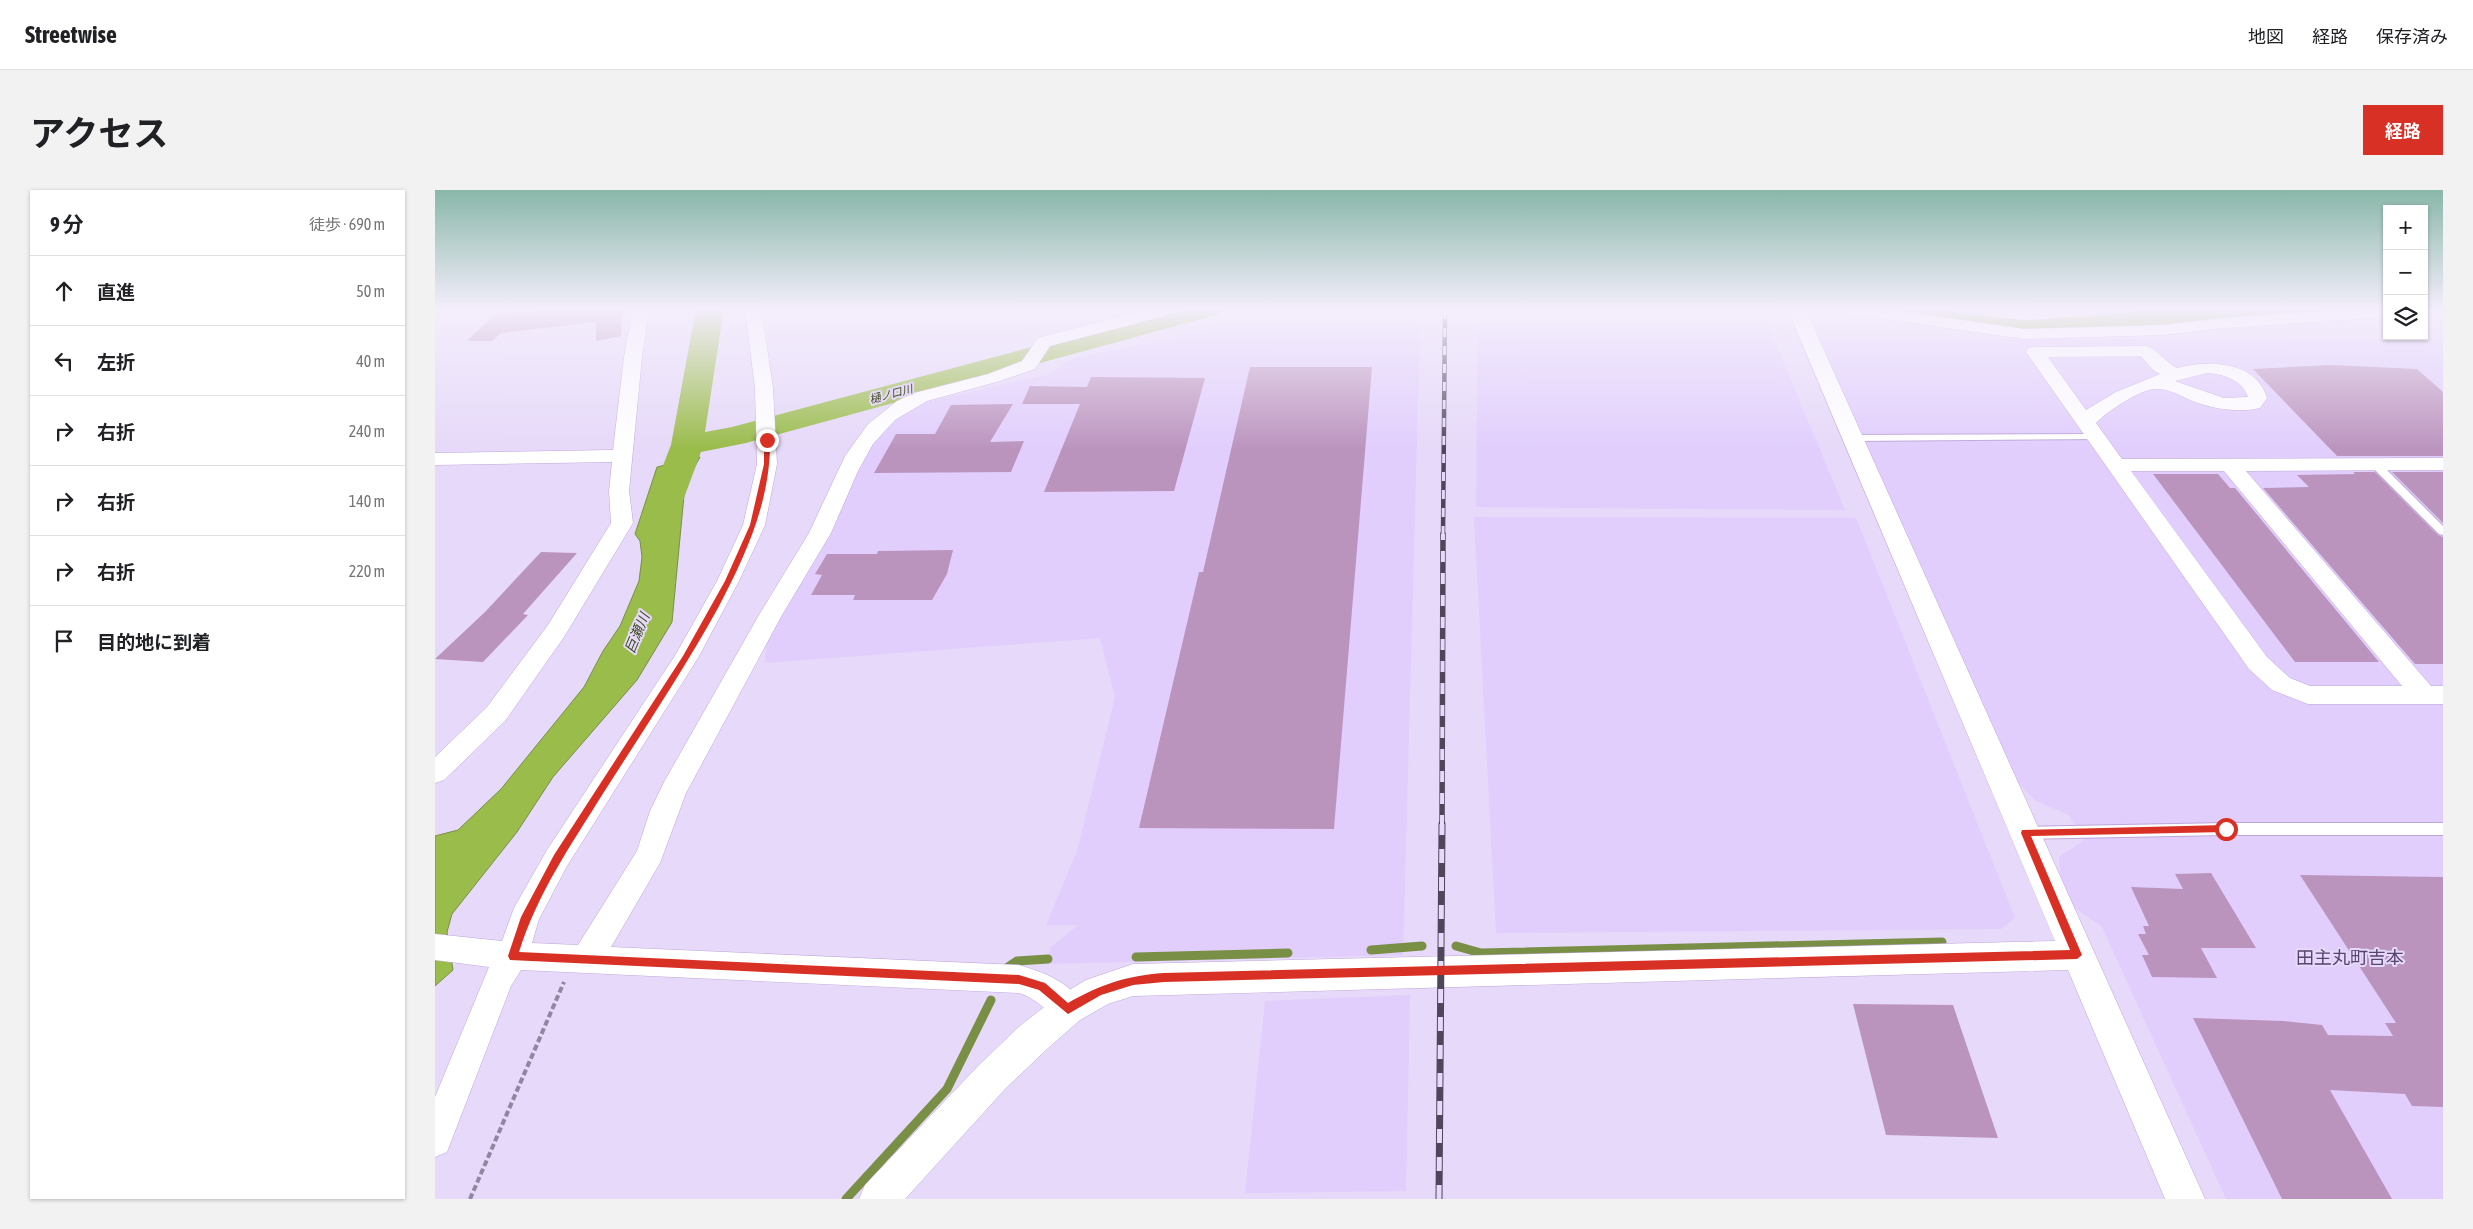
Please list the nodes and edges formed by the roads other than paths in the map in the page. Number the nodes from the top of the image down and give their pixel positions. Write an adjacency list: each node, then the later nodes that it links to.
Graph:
1 (633, 355): 11 (street)
2 (759, 355): 24 (street)
3 (1036, 355): 25 (street)
4 (1817, 355): 10 (street)
5 (2037, 355): 9 (street)
6 (2150, 355): 7 (street)
7 (2175, 375): 8 (street); 8 (street)
8 (2155, 383): 9 (street)
9 (2091, 430): 10 (lane); 14 (street)
10 (1854, 438): 21 (street)
11 (623, 455): 12 (street); 19 (street)
12 (435, 459)
13 (2443, 464): 15 (street)
14 (2116, 465): 16 (street); 18 (street)
15 (2376, 465): 16 (street); 17 (lane)
16 (2231, 466): 18 (street)
17 (2443, 532)
18 (2434, 695)
19 (435, 773)
20 (2443, 829): 21 (lane)
21 (2025, 833): 23 (street)
22 (435, 947): 24 (street)
23 (2077, 955): 26 (street); 29 (street)
24 (508, 956): 25 (street); 27 (street)
25 (580, 960): 26 (street)
26 (1068, 1009): 28 (street)
27 (435, 1140)
28 (879, 1199)
29 (2185, 1199)

